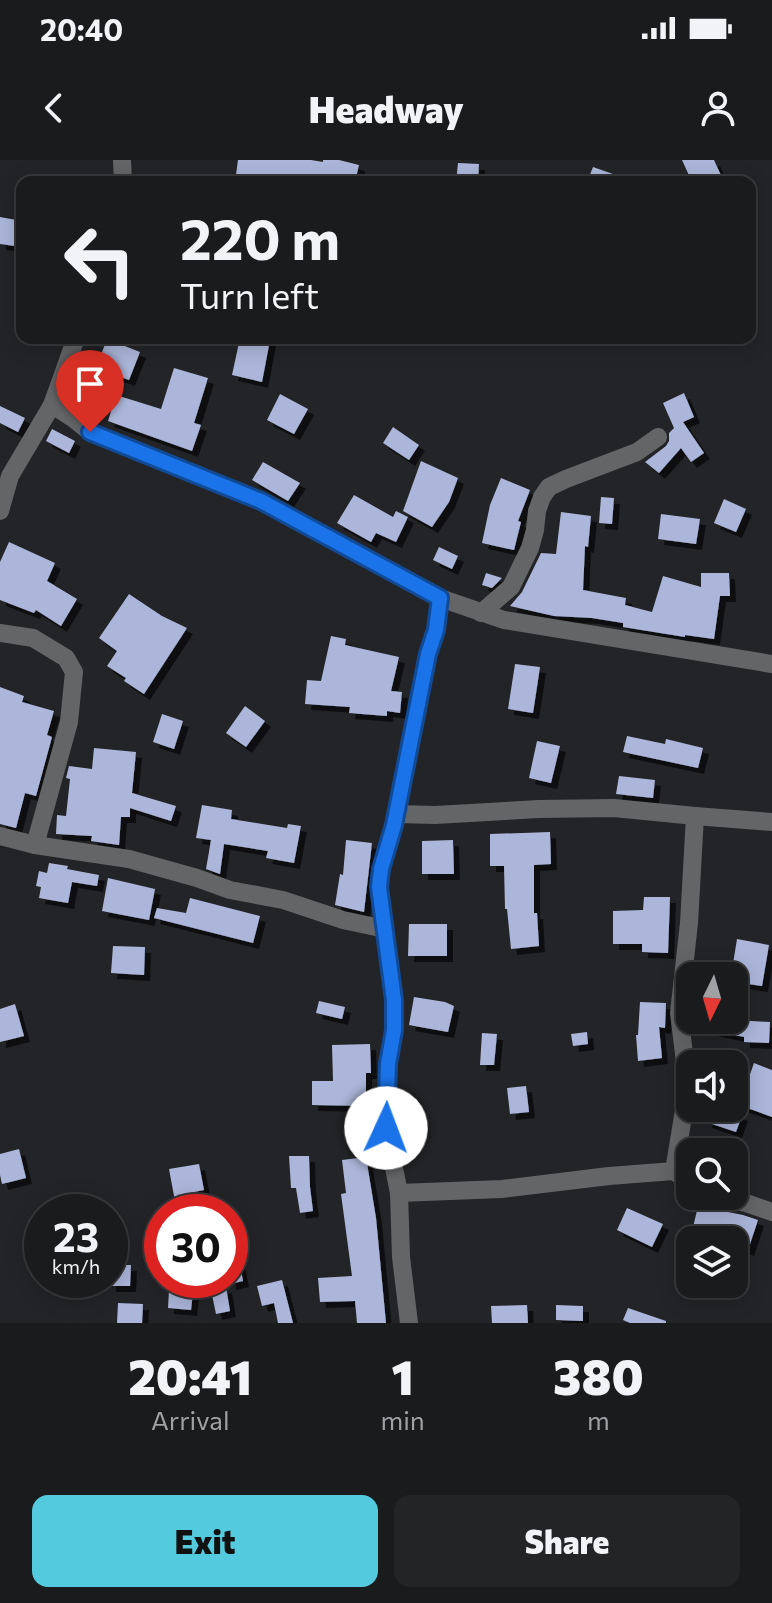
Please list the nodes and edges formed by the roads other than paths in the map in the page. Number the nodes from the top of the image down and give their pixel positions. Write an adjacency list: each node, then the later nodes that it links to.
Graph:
1 (74, 344): 2 (street)
2 (52, 405): 4 (street); 5 (street)
3 (658, 437): 6 (street)
4 (0, 511)
5 (440, 598): 6 (street); 9 (street)
6 (481, 613): 8 (street)
7 (0, 633): 13 (street)
8 (772, 664)
9 (396, 814): 10 (street); 14 (street)
10 (695, 816): 11 (street); 15 (street)
11 (772, 822)
12 (0, 836): 13 (street)
13 (35, 845): 14 (street)
14 (385, 929): 16 (street)
15 (674, 1171): 16 (street)
16 (399, 1193): 19 (street)
17 (748, 1204): 18 (street)
18 (772, 1212)
19 (409, 1323)

